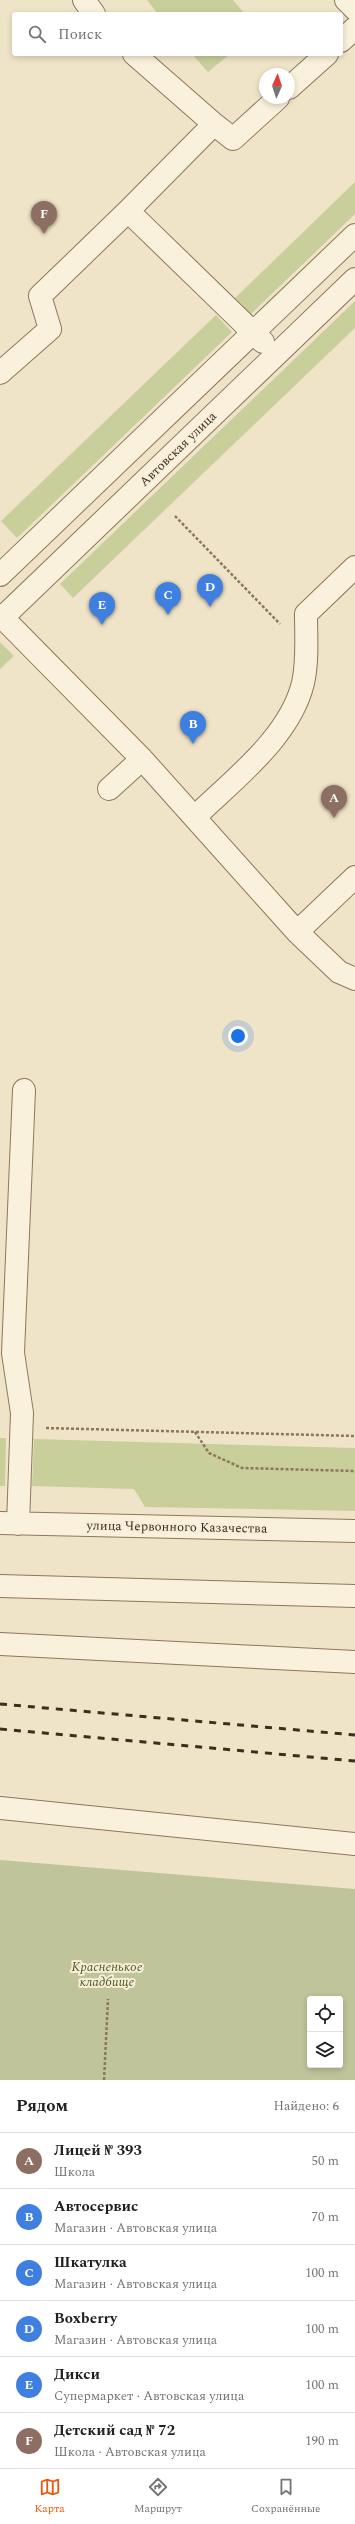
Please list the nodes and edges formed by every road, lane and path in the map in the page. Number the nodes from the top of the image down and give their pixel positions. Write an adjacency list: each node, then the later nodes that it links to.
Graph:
1 (84, 0): 4 (street)
2 (346, 0): 3 (street)
3 (355, 9)
4 (93, 12)
5 (355, 28): 6 (street)
6 (343, 39)
7 (136, 56): 11 (street)
8 (324, 56): 9 (street)
9 (295, 82)
10 (271, 104): 11 (street)
11 (214, 124): 12 (street)
12 (128, 211): 15 (street); 17 (street)
13 (355, 235): 15 (street)
14 (355, 279): 16 (street, Автовская улица)
15 (254, 332): 16 (street); 20 (street)
16 (276, 355): 21 (street, Автовская улица)
17 (0, 373)
18 (175, 516): 22 (path)
19 (355, 567): 22 (street)
20 (0, 575)
21 (1, 617): 23 (street)
22 (305, 650): 25 (street)
23 (142, 759): 24 (street); 25 (street)
24 (109, 789)
25 (196, 816): 27 (street)
26 (355, 877): 27 (street)
27 (298, 932): 28 (street)
28 (355, 979)
29 (24, 1090): 30 (street)
30 (22, 1427): 31 (path); 34 (street)
31 (194, 1432): 32 (path); 33 (path)
32 (355, 1436)
33 (355, 1470)
34 (9, 1523): 35 (street, улица Червонного Казачества)
35 (355, 1531)
36 (0, 1586): 37 (street)
37 (355, 1596)
38 (0, 1644): 39 (street)
39 (355, 1662)
40 (0, 1808): 41 (street)
41 (355, 1844)
42 (108, 1999): 43 (path)
43 (104, 2080)

